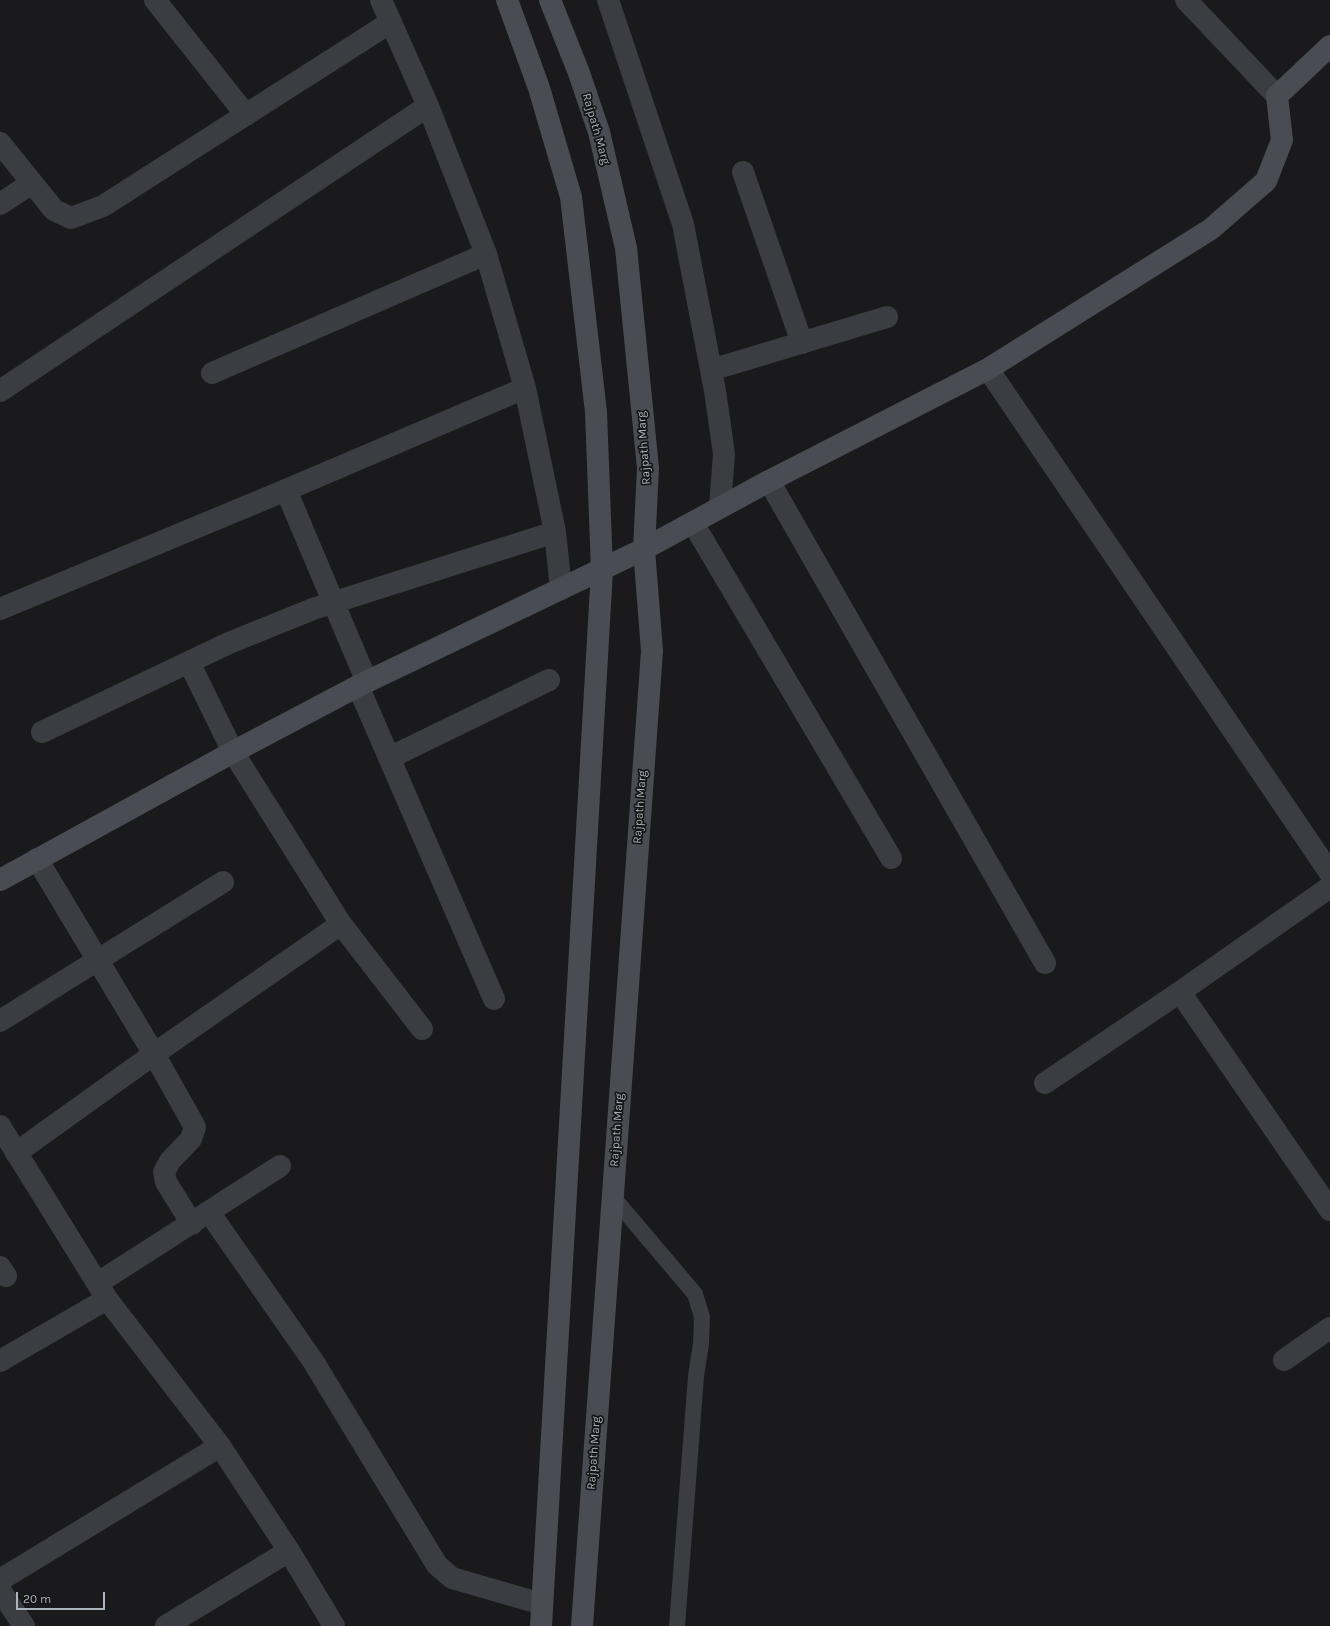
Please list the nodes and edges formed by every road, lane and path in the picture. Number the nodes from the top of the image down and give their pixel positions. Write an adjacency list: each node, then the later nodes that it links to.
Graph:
1 (155, 0): 11 (street)
2 (381, 0): 7 (street)
3 (507, 0): 30 (main road)
4 (550, 0): 29 (main road, Rajpath Marg)
5 (608, 0): 20 (street)
6 (1186, 0): 9 (street)
7 (391, 22): 10 (street); 11 (street)
8 (1330, 46): 9 (main road)
9 (1277, 96): 19 (main road)
10 (428, 106): 16 (street); 23 (street)
11 (246, 115): 14 (street)
12 (0, 143): 14 (street)
13 (743, 172): 18 (street)
14 (32, 183): 15 (street)
15 (0, 204)
16 (486, 254): 21 (street); 22 (street)
17 (887, 317): 18 (street)
18 (802, 343): 20 (street)
19 (988, 369): 24 (main road); 42 (street)
20 (711, 370): 26 (street)
21 (212, 373)
22 (525, 388): 25 (street); 28 (street)
23 (0, 391)
24 (769, 481): 26 (main road); 48 (street)
25 (286, 490): 32 (street); 33 (street)
26 (720, 507): 27 (main road)
27 (693, 523): 29 (main road); 40 (street)
28 (555, 532): 31 (street); 32 (street)
29 (644, 549): 30 (main road); 58 (main road, Rajpath Marg)
30 (602, 570): 31 (main road); 69 (main road)
31 (561, 589): 36 (main road)
32 (333, 602): 34 (street); 36 (street)
33 (0, 609)
34 (189, 662): 37 (street); 38 (street)
35 (549, 680): 39 (street)
36 (362, 684): 38 (main road); 39 (street)
37 (42, 732)
38 (233, 752): 41 (main road); 46 (street)
39 (389, 758): 50 (street)
40 (891, 858)
41 (37, 859): 43 (main road); 47 (street)
42 (1330, 873)
43 (0, 880)
44 (223, 882): 47 (street)
45 (1330, 887): 49 (street)
46 (341, 924): 52 (street); 53 (street)
47 (97, 960): 51 (street); 53 (street)
48 (1045, 962)
49 (1180, 992): 54 (street); 59 (street)
50 (494, 999)
51 (0, 1021)
52 (422, 1029)
53 (154, 1054): 56 (street); 60 (street)
54 (1045, 1083)
55 (0, 1126): 56 (street)
56 (16, 1153): 61 (street)
57 (280, 1166): 60 (street)
58 (612, 1196): 74 (main road, Rajpath Marg); 75 (lane)
59 (1330, 1210)
60 (201, 1218): 61 (street); 69 (street)
61 (102, 1291): 64 (street); 65 (street)
62 (1330, 1328): 63 (street)
63 (1284, 1360)
64 (0, 1361)
65 (220, 1446): 66 (street); 67 (street)
66 (289, 1551): 71 (street); 72 (street)
67 (0, 1580)
68 (0, 1590): 70 (street)
69 (542, 1604): 73 (main road)
70 (24, 1626)
71 (166, 1626)
72 (334, 1626)
73 (541, 1626)
74 (582, 1626)
75 (678, 1626)

